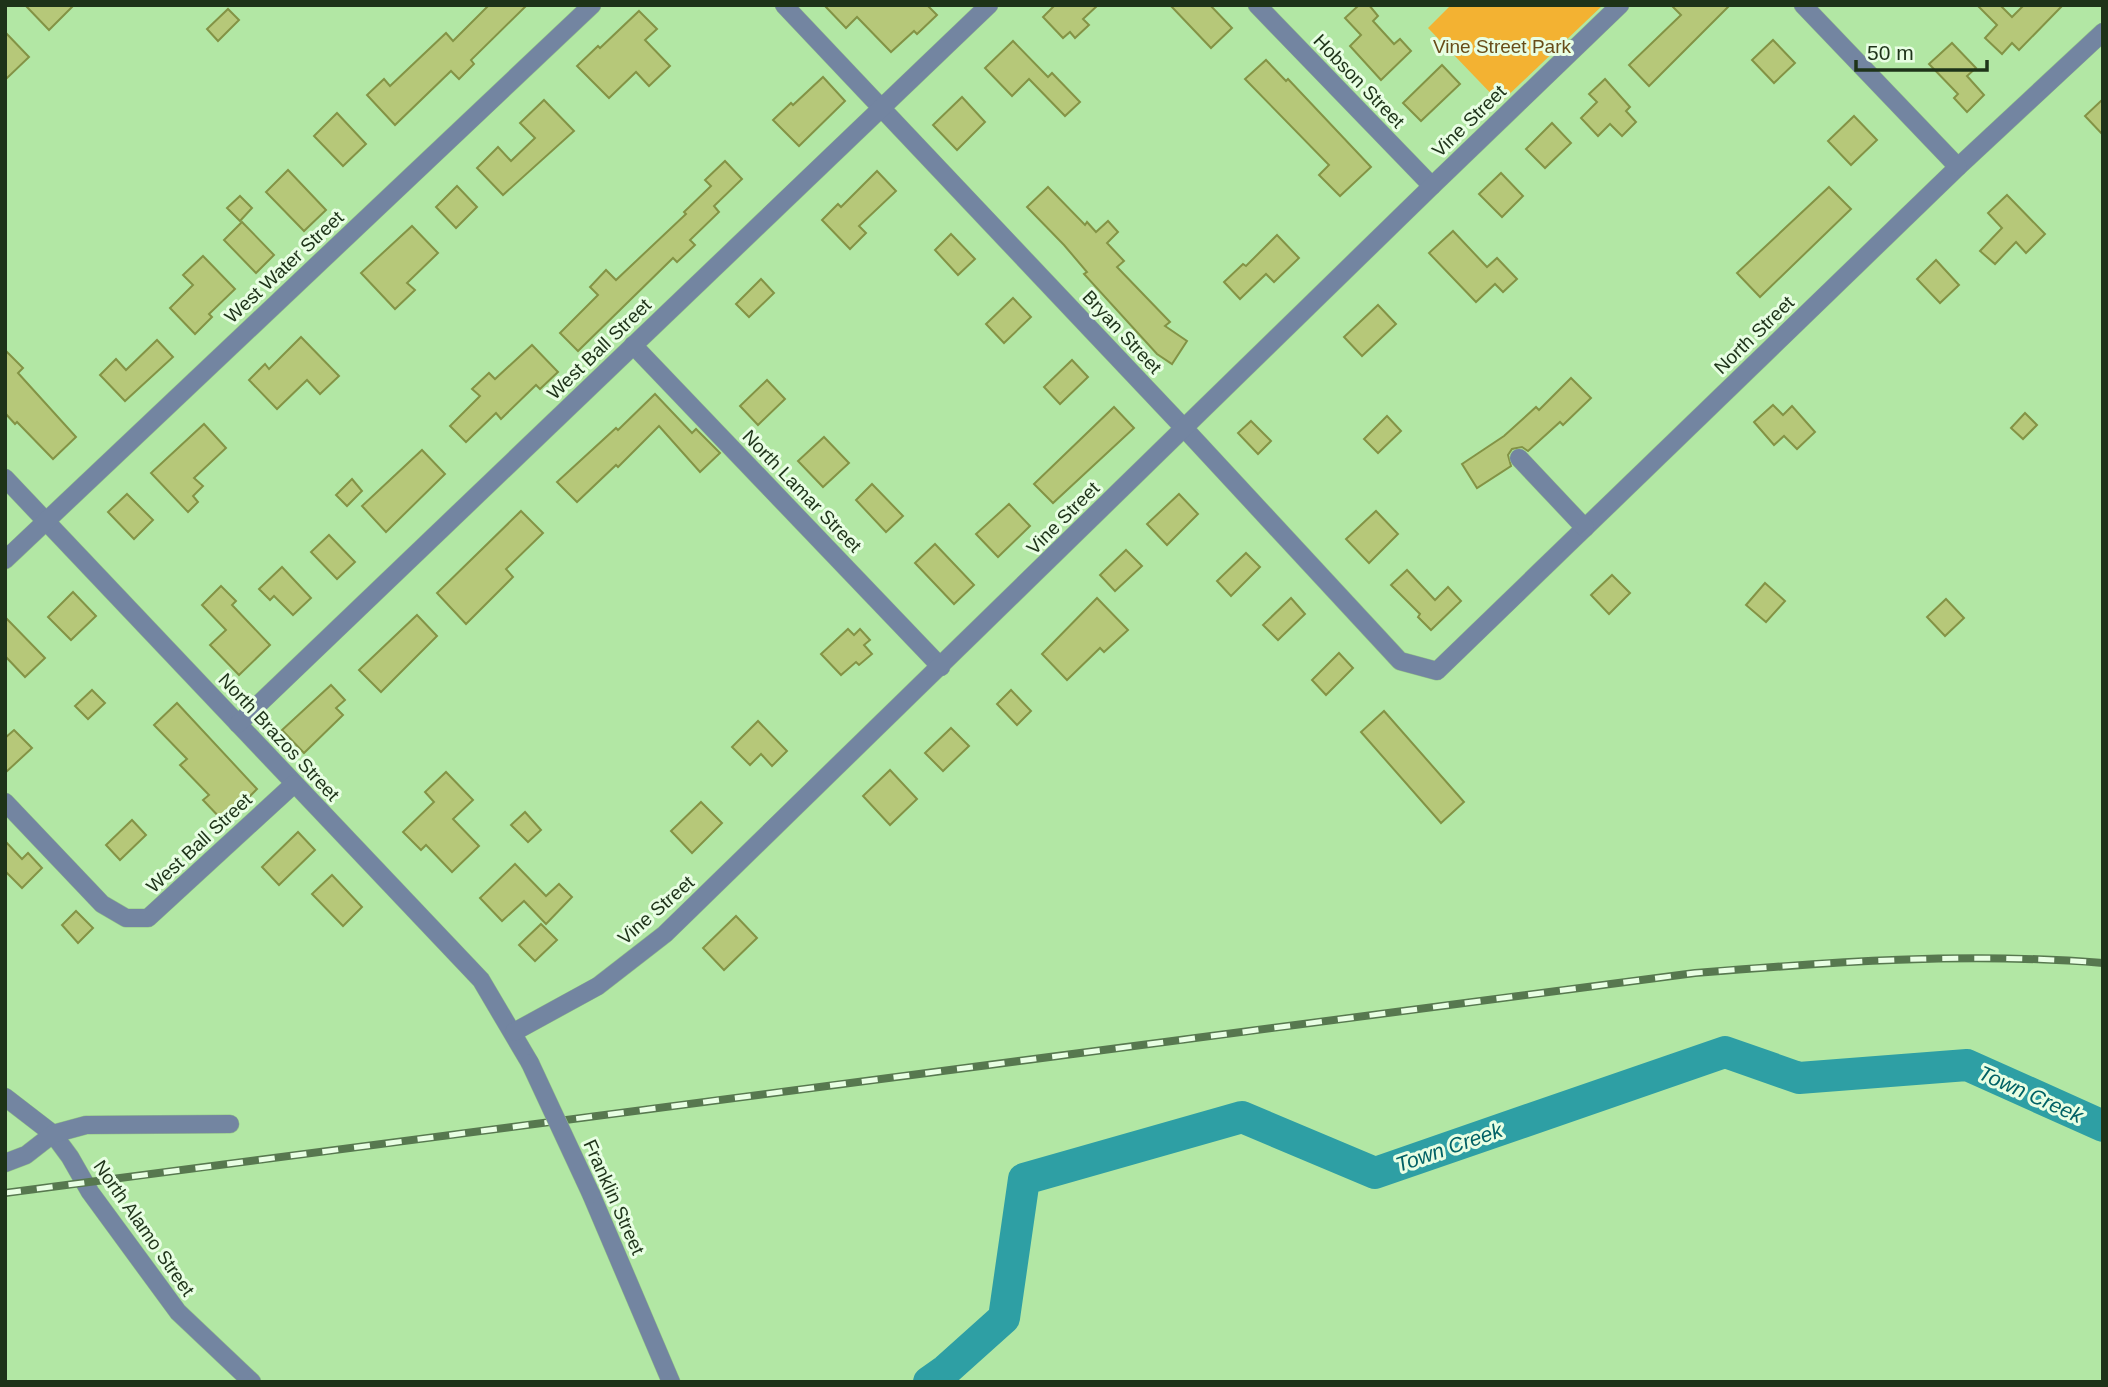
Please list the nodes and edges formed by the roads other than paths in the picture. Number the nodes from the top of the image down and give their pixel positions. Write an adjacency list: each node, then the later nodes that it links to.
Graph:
1 (592, 5): 15 (street, West Water Street)
2 (783, 5): 8 (street, Bryan Street)
3 (989, 5): 8 (street, West Ball Street)
4 (1257, 5): 10 (street, Hobson Street)
5 (1620, 5): 10 (street, Vine Street)
6 (1803, 5): 9 (street)
7 (2103, 32): 9 (street, North Street)
8 (882, 108): 11 (street, West Ball Street); 12 (street, Bryan Street)
9 (1958, 167): 16 (street, North Street)
10 (1432, 186): 12 (street, Vine Street)
11 (633, 345): 18 (street, North Lamar Street); 20 (street, West Ball Street)
12 (1184, 428): 18 (street, Vine Street); 19 (street, Bryan Street)
13 (1519, 458): 16 (street)
14 (5, 478): 15 (street, North Brazos Street)
15 (46, 520): 17 (street, West Water Street); 20 (street, North Brazos Street)
16 (1585, 528): 19 (street, North Street)
17 (5, 560)
18 (941, 667): 23 (street, Vine Street)
19 (1437, 671)
20 (238, 724): 21 (street, North Brazos Street)
21 (294, 784): 22 (street, West Ball Street); 23 (street, North Brazos Street)
22 (5, 802)
23 (514, 1032): 29 (street, Franklin Street, bridge)
24 (5, 1097): 26 (street, North Alamo Street)
25 (230, 1124): 26 (street)
26 (53, 1134): 27 (street); 28 (street, North Alamo Street)
27 (5, 1163)
28 (252, 1382)
29 (671, 1382)

